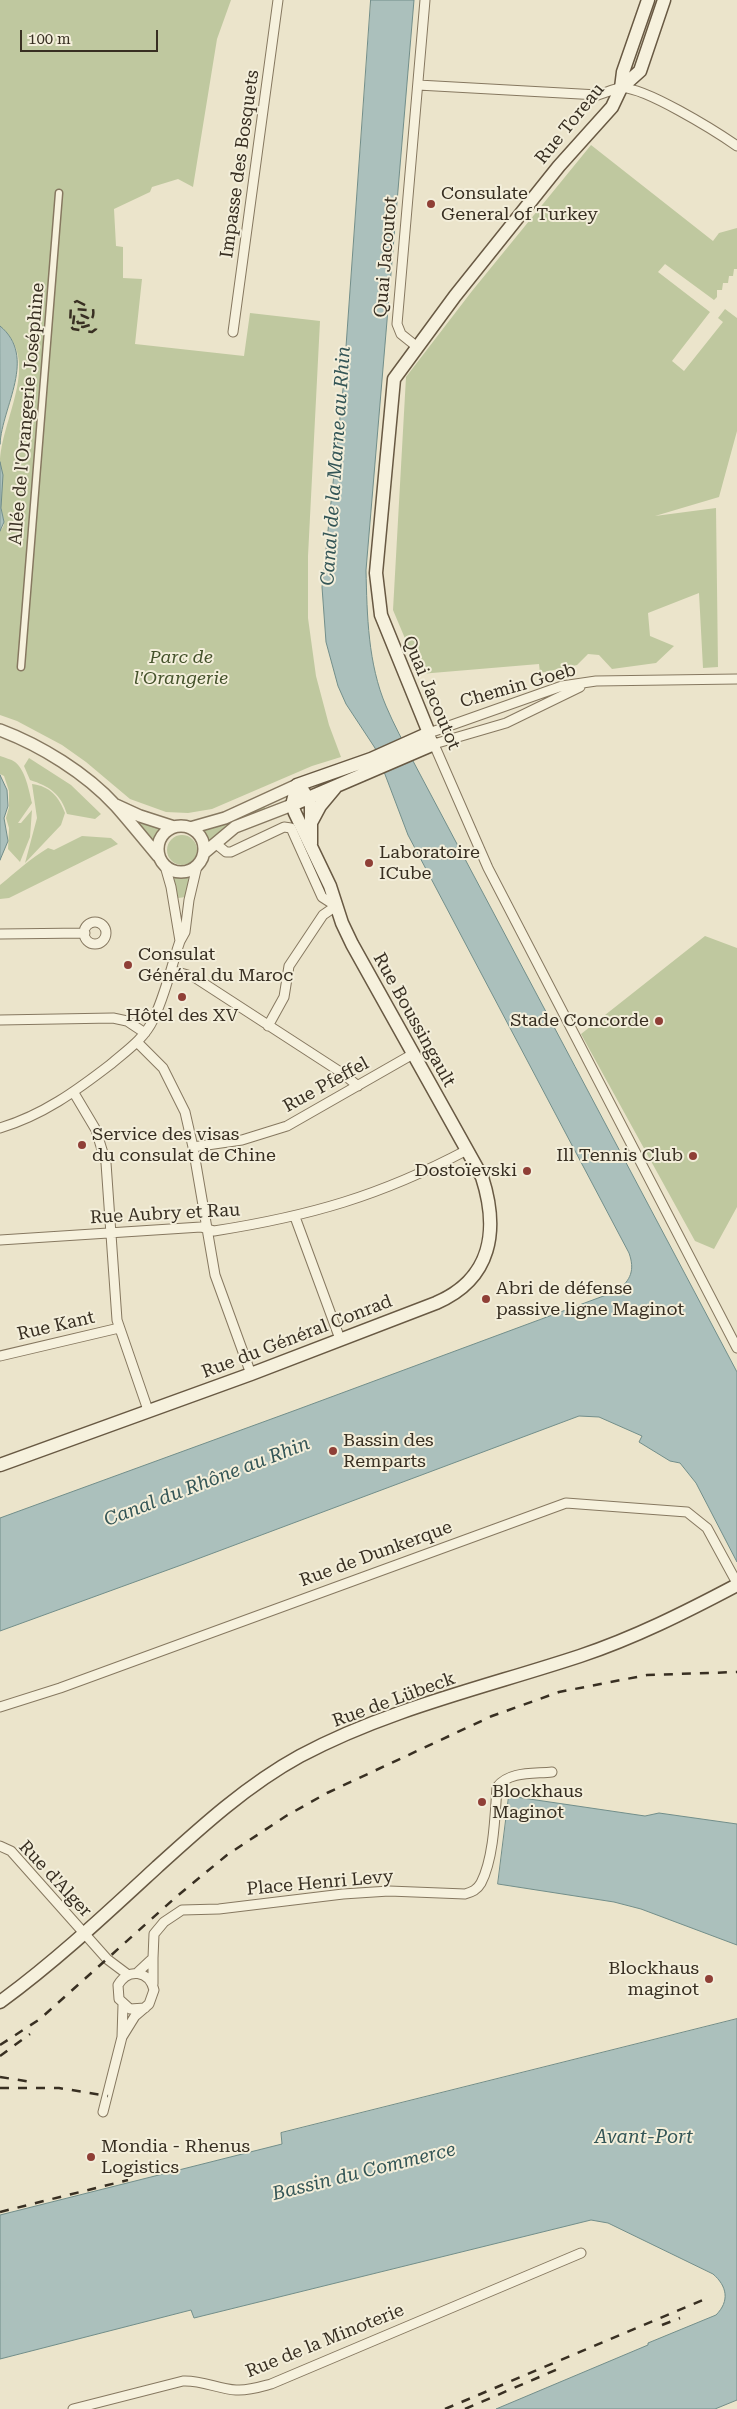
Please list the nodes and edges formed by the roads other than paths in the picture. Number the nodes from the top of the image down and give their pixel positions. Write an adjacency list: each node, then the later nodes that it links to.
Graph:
1 (278, 0): 11 (street, Impasse des Bosquets)
2 (425, 0): 7 (street, Quai Jacoutot)
3 (648, 0): 5 (main road)
4 (664, 0): 6 (main road)
5 (640, 23): 6 (main road); 8 (main road)
6 (655, 27): 8 (main road)
7 (418, 85): 8 (street); 12 (street, Quai Jacoutot)
8 (622, 88): 9 (street); 12 (main road, Rue Toreau)
9 (737, 146)
10 (59, 193): 13 (street, Allée de l'Orangerie Joséphine)
11 (233, 332)
12 (416, 346): 17 (main road, Quai Jacoutot)
13 (21, 667)
14 (737, 679): 15 (street, Chemin Goeb)
15 (589, 682): 17 (street, Chemin Goeb); 17 (street, Chemin Goeb)
16 (0, 730): 22 (street)
17 (431, 738): 18 (main road); 54 (street, Quai Jacoutot)
18 (373, 764): 19 (main road); 20 (main road)
19 (297, 784): 21 (main road); 23 (main road); 26 (street)
20 (335, 788): 21 (main road); 24 (main road, Rue Boussingault)
21 (309, 798): 23 (main road); 24 (main road, Rue Boussingault)
22 (115, 804): 25 (street); 30 (street)
23 (292, 805): 27 (street); 28 (main road, Rue Boussingault)
24 (311, 824): 28 (main road, Rue Boussingault)
25 (174, 827): 26 (street); 30 (street)
26 (190, 828): 29 (street)
27 (215, 843): 29 (street); 33 (street, Rue Boussingault)
28 (311, 844): 33 (main road, Rue Boussingault)
29 (204, 853): 32 (street)
30 (158, 856): 31 (street)
31 (165, 866): 32 (street); 36 (street)
32 (197, 866): 36 (street)
33 (336, 906): 39 (street); 42 (main road, Rue Boussingault)
34 (85, 933): 35 (street)
35 (0, 934)
36 (180, 941): 37 (street)
37 (170, 970): 39 (street); 40 (street)
38 (0, 1020): 40 (street)
39 (268, 1026): 43 (street)
40 (144, 1033): 41 (street)
41 (137, 1042): 44 (street); 46 (street)
42 (413, 1054): 43 (street, Rue Pfeffel); 47 (main road, Rue Boussingault)
43 (358, 1086): 46 (street, Rue Pfeffel)
44 (74, 1093): 45 (street); 50 (street)
45 (0, 1128)
46 (193, 1148): 49 (street)
47 (467, 1150): 48 (street, Rue Aubry et Rau); 53 (main road, Rue du Général Conrad)
48 (295, 1217): 49 (street, Rue Aubry et Rau); 53 (street)
49 (207, 1228): 50 (street, Rue Aubry et Rau); 56 (street)
50 (111, 1233): 51 (street, Rue Aubry et Rau); 52 (street)
51 (0, 1240)
52 (119, 1328): 55 (street, Rue Kant); 57 (street)
53 (340, 1339): 56 (main road, Rue du Général Conrad)
54 (737, 1348)
55 (0, 1356)
56 (250, 1374): 57 (main road, Rue du Général Conrad)
57 (148, 1410): 58 (main road, Rue du Général Conrad)
58 (0, 1465)
59 (737, 1584): 60 (street, Rue de Dunkerque); 63 (main road, Rue de Lübeck)
60 (0, 1707)
61 (552, 1772): 64 (street, Place Henri Levy)
62 (0, 1846): 63 (street, Rue d'Alger)
63 (84, 1934): 65 (street, Rue d'Alger); 70 (main road, Rue de Lübeck)
64 (153, 1958): 66 (street); 68 (street, Place Henri Levy)
65 (107, 1959): 67 (street); 69 (street)
66 (138, 1972): 67 (street); 68 (street)
67 (127, 1974): 69 (street)
68 (153, 1984): 72 (street)
69 (118, 1985): 71 (street)
70 (0, 2002)
71 (123, 2005): 72 (street); 73 (street)
72 (145, 2008): 73 (street)
73 (122, 2037): 74 (street)
74 (103, 2112)
75 (580, 2253): 76 (street, Rue de la Minoterie)
76 (73, 2409)

